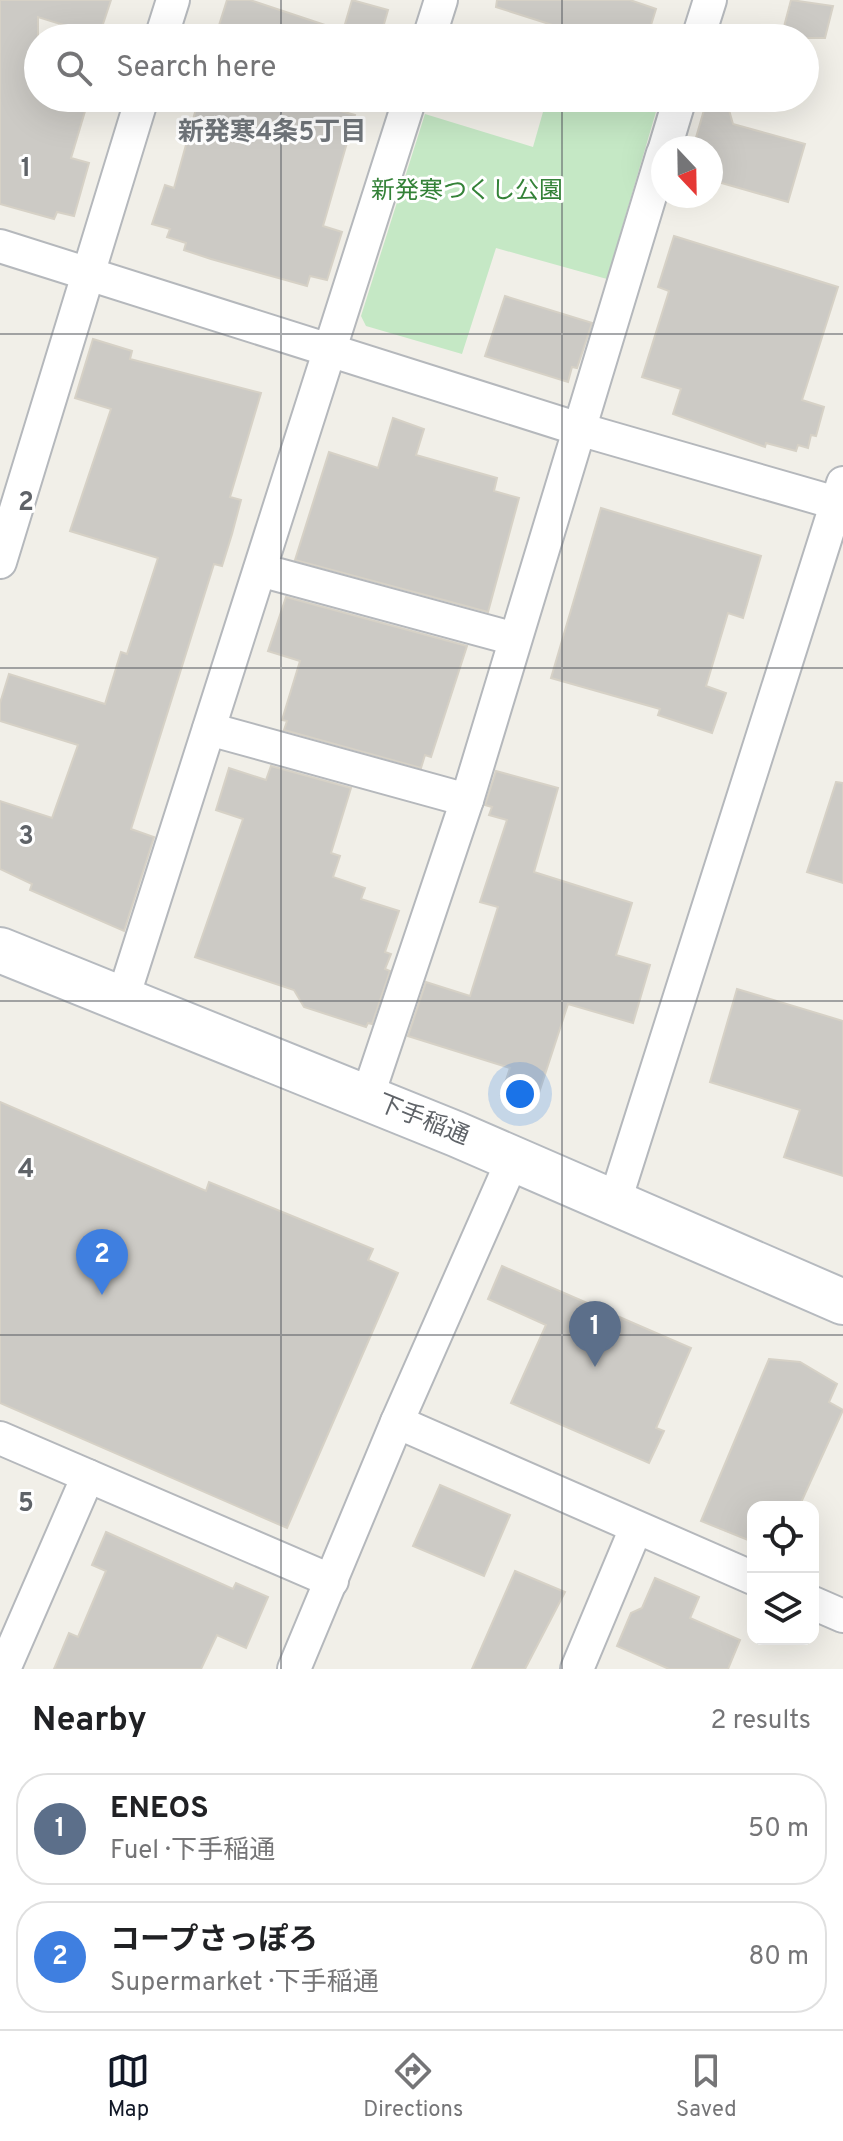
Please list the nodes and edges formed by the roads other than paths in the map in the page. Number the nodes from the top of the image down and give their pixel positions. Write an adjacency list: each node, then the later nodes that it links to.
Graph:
1 (173, 0): 4 (street)
2 (441, 0): 5 (street)
3 (710, 0): 6 (street)
4 (165, 24)
5 (433, 24)
6 (702, 24)
7 (138, 112): 13 (street)
8 (406, 112): 14 (street)
9 (676, 112): 10 (street)
10 (669, 136)
11 (651, 194): 15 (street)
12 (0, 246): 13 (street)
13 (87, 273): 14 (street); 17 (street)
14 (331, 351): 15 (street); 18 (street)
15 (579, 429): 16 (street); 19 (street)
16 (841, 497): 26 (street)
17 (0, 562)
18 (260, 570): 19 (street); 20 (street)
19 (515, 639): 21 (street)
20 (209, 729): 21 (street); 23 (street)
21 (467, 800): 24 (street)
22 (0, 950): 23 (main road, 下手稲通)
23 (122, 1001): 24 (main road, 下手稲通)
24 (367, 1098): 25 (main road, 下手稲通)
25 (513, 1159): 26 (main road, 下手稲通); 28 (street)
26 (614, 1204): 27 (main road, 下手稲通)
27 (843, 1302)
28 (397, 1422): 31 (street); 33 (street)
29 (0, 1438): 30 (street)
30 (88, 1476): 33 (street); 36 (street)
31 (636, 1528): 32 (street); 38 (street)
32 (747, 1575)
33 (332, 1581): 37 (street)
34 (819, 1606): 35 (street)
35 (843, 1616)
36 (4, 1669)
37 (294, 1669)
38 (577, 1669)

